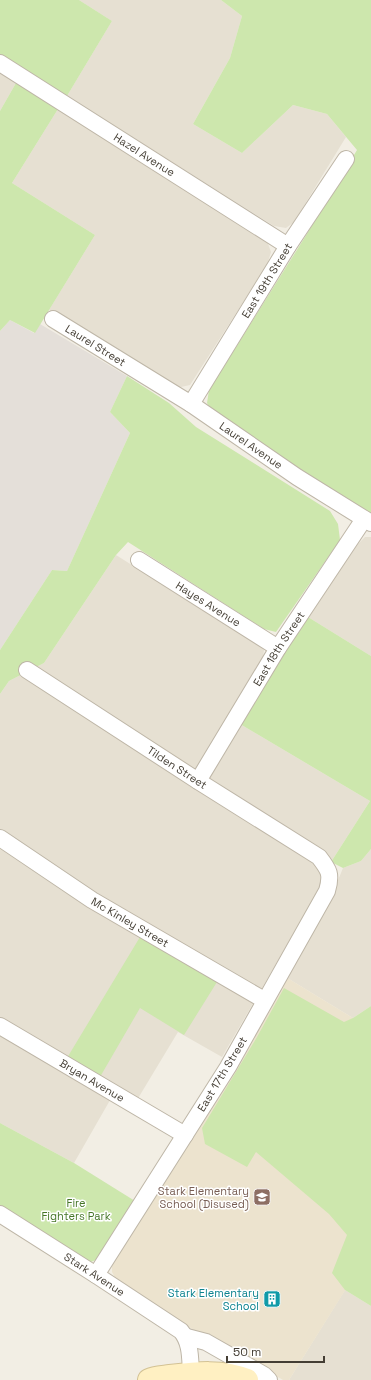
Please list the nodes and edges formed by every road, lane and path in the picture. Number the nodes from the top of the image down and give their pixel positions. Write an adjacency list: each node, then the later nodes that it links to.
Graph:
1 (0, 63): 3 (street, Hazel Avenue)
2 (346, 159): 3 (street, East 19th Street)
3 (288, 246): 6 (street, East 19th Street)
4 (53, 319): 5 (street, Laurel Street)
5 (138, 372): 6 (street, Laurel Avenue)
6 (191, 404): 7 (street, Laurel Avenue)
7 (368, 521): 9 (street, East 18th Street)
8 (139, 560): 9 (street, Hayes Avenue)
9 (278, 648): 11 (street, East 18th Street)
10 (26, 670): 11 (street, Tilden Street)
11 (198, 781): 13 (street, Tilden Street)
12 (0, 838): 14 (street, Mc Kinley Street)
13 (326, 866): 14 (street, East 17th Street)
14 (264, 1000): 16 (street, East 17th Street)
15 (0, 1026): 16 (street, Bryan Avenue)
16 (185, 1135): 18 (street, East 17th Street)
17 (0, 1214): 18 (street, Stark Avenue)
18 (96, 1275): 19 (street, Stark Avenue)
19 (187, 1337): 20 (street); 23 (street, Stark Avenue)
20 (191, 1373): 21 (main road); 22 (main road)
21 (149, 1380)
22 (247, 1380)
23 (269, 1380)

